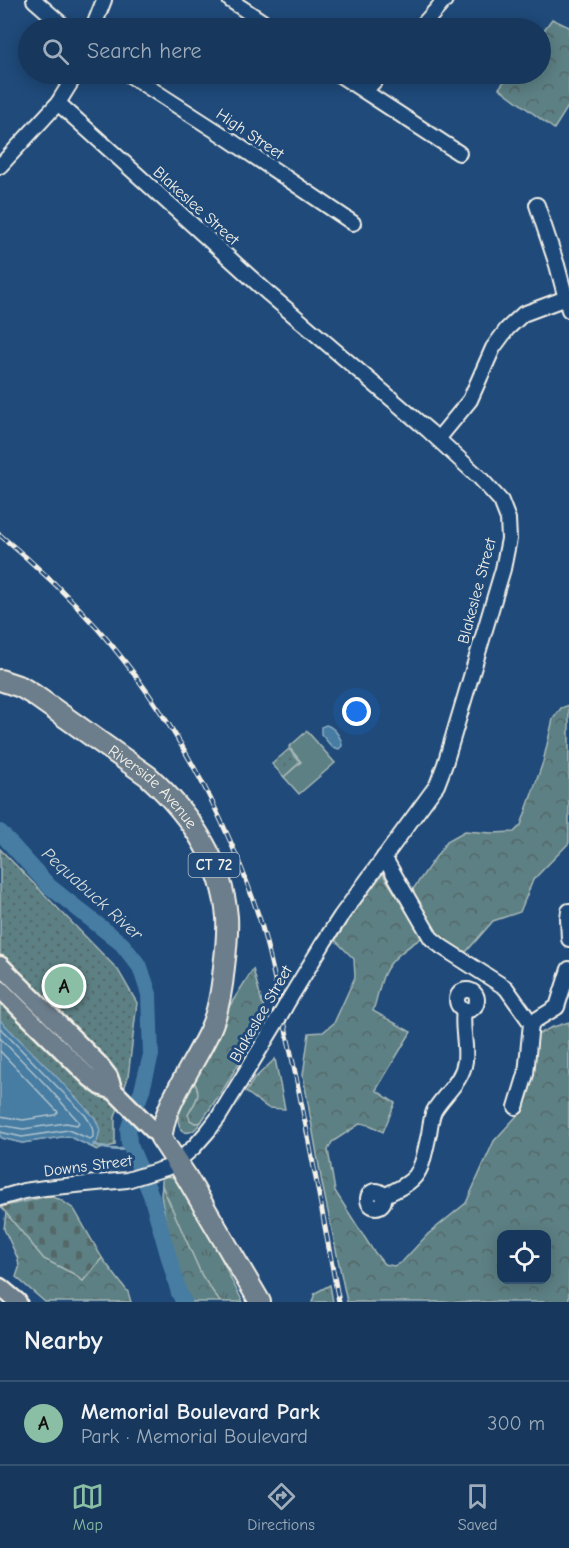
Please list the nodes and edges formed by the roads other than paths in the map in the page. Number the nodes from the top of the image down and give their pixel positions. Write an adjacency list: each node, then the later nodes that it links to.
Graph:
1 (34, 0): 5 (street)
2 (104, 0): 6 (street)
3 (230, 0): 7 (street)
4 (445, 0): 8 (street)
5 (55, 18)
6 (97, 18)
7 (257, 18)
8 (429, 18)
9 (70, 84): 14 (street)
10 (144, 84): 18 (street, High Street)
11 (354, 84): 13 (street)
12 (372, 84): 13 (street)
13 (365, 91): 15 (street)
14 (58, 103): 16 (street); 20 (street, Blakeslee Street)
15 (459, 153)
16 (0, 166)
17 (537, 205): 19 (street)
18 (353, 223)
19 (568, 304): 20 (street)
20 (438, 439): 22 (street, Blakeslee Street)
21 (0, 680): 32 (highway, Riverside Avenue / CT 72)
22 (384, 857): 27 (street); 33 (street, Blakeslee Street, bridge)
23 (569, 911): 24 (street)
24 (569, 939)
25 (0, 966): 30 (main road)
26 (569, 969): 29 (street)
27 (478, 972): 29 (street); 34 (street)
28 (0, 989): 30 (main road)
29 (531, 1023): 31 (street)
30 (117, 1094): 32 (main road)
31 (516, 1107)
32 (161, 1138): 33 (highway)
33 (177, 1162): 35 (street, Downs Street); 38 (highway)
34 (384, 1196)
35 (0, 1198)
36 (0, 1287): 37 (main road)
37 (18, 1302)
38 (260, 1302)

